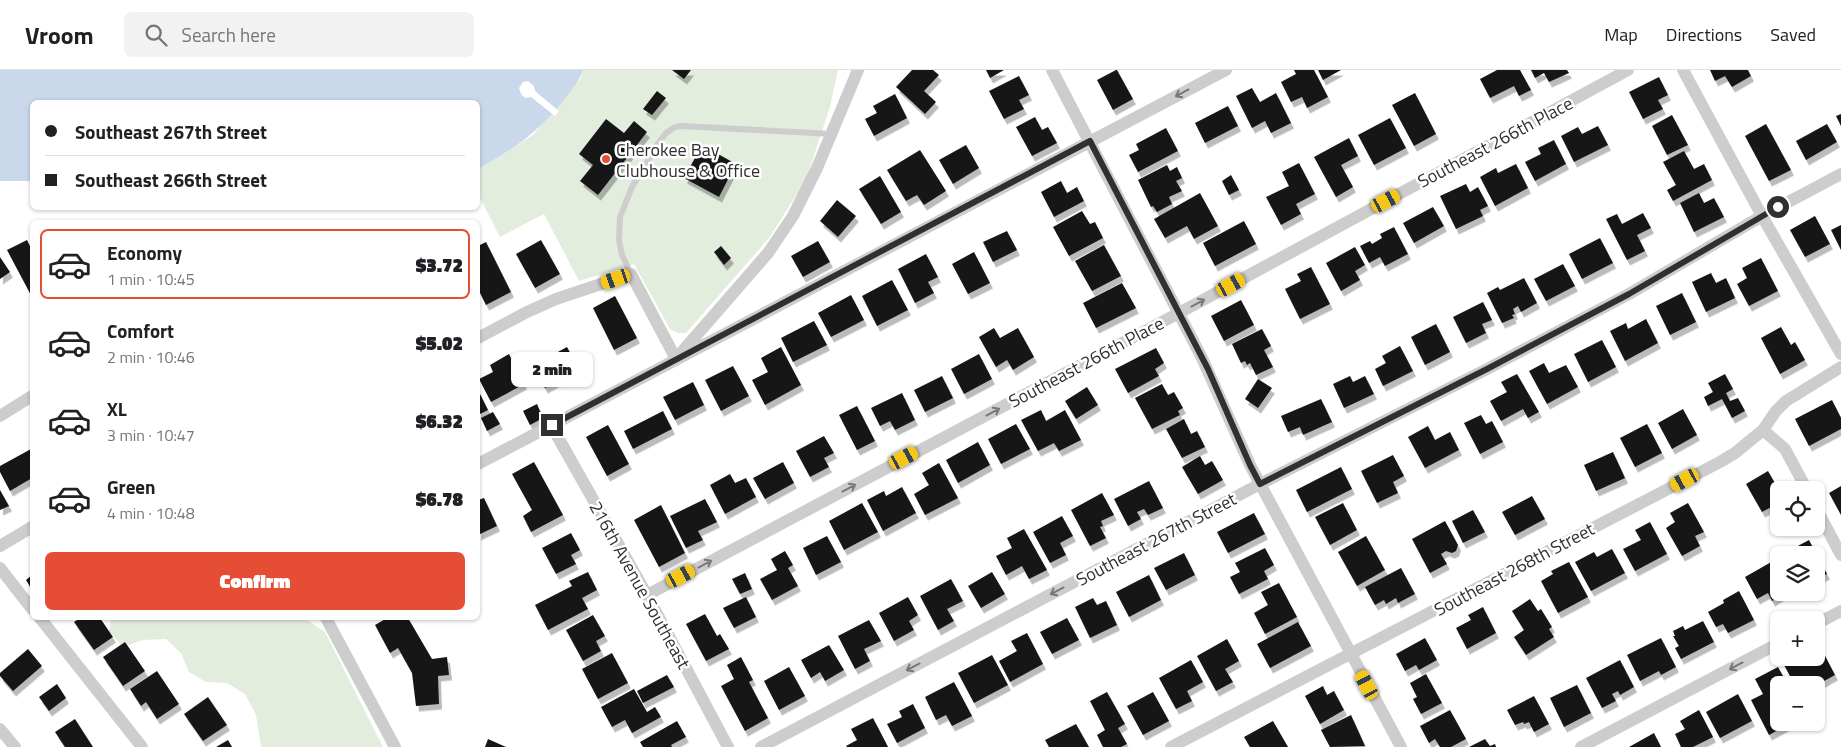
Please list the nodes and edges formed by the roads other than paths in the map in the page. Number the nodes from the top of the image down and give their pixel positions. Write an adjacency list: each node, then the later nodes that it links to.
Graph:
1 (858, 70): 6 (street)
2 (1052, 70): 7 (street)
3 (1226, 70): 7 (street, one-way to 7)
4 (1628, 70): 11 (street, Southeast 266th Place, one-way to 4)
5 (1683, 70): 9 (street)
6 (832, 134): 10 (lane); 14 (street)
7 (1090, 141): 11 (street); 14 (street)
8 (1841, 174): 9 (street, Southeast 267th Street)
9 (1762, 216): 13 (street); 22 (street, Southeast 267th Street)
10 (631, 274): 12 (street); 14 (street)
11 (1179, 313): 22 (street); 28 (street, Southeast 266th Place, one-way to 11)
12 (480, 337)
13 (1841, 354)
14 (676, 359): 18 (street)
15 (1841, 367): 19 (street, Southeast 268th Street)
16 (30, 397): 17 (street)
17 (0, 416)
18 (552, 425): 20 (street); 28 (street, 216th Avenue Southeast)
19 (1764, 430): 21 (street); 35 (street, Southeast 268th Street)
20 (480, 463)
21 (1802, 481)
22 (1260, 484): 35 (street); 41 (street, Southeast 267th Street, one-way to 41)
23 (1825, 524): 26 (street)
24 (30, 528): 25 (street)
25 (0, 546)
26 (1840, 550)
27 (0, 568): 29 (street)
28 (647, 594): 40 (street, 216th Avenue Southeast)
29 (30, 606)
30 (1841, 611): 31 (street)
31 (1825, 619)
32 (42, 620): 38 (street)
33 (327, 620): 39 (street)
34 (1770, 648): 44 (street, one-way to 44)
35 (1350, 654): 42 (street, Southeast 268th Street); 43 (street)
36 (0, 729): 37 (street)
37 (15, 747)
38 (142, 747)
39 (395, 747)
40 (728, 747)
41 (761, 747)
42 (1171, 747)
43 (1401, 747)
44 (1581, 747)

